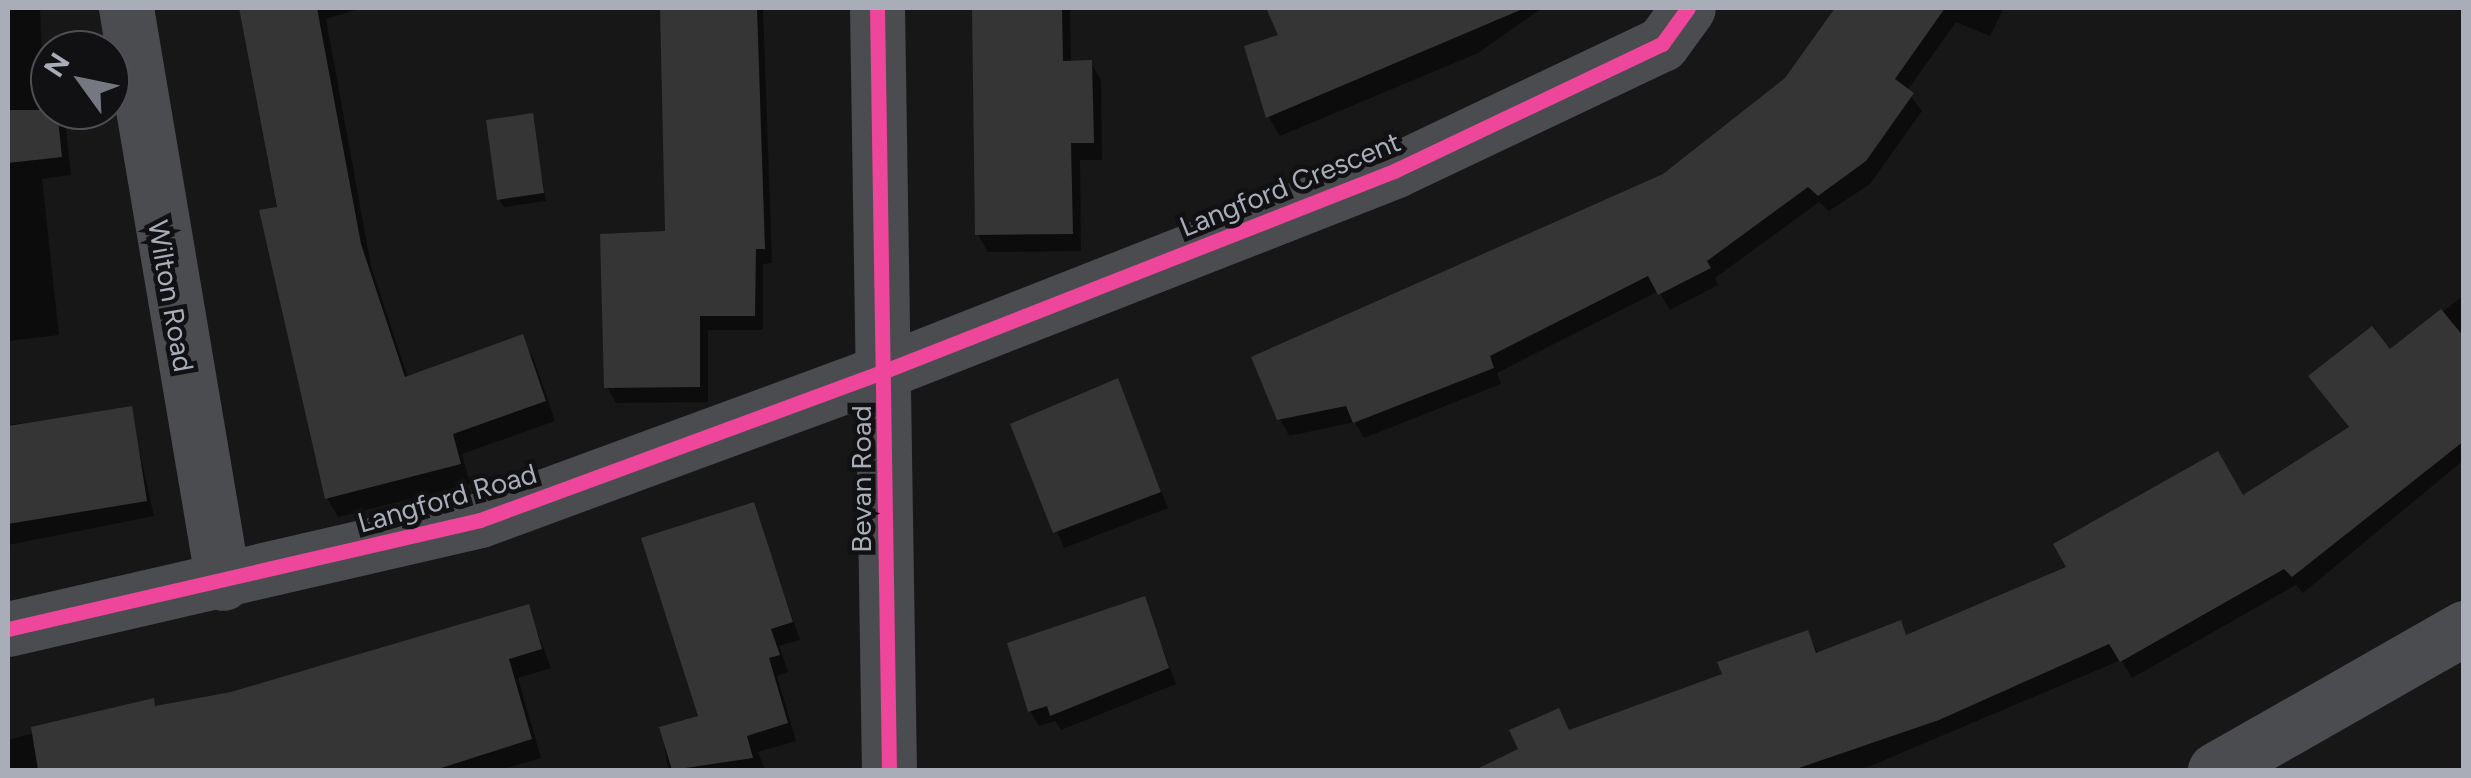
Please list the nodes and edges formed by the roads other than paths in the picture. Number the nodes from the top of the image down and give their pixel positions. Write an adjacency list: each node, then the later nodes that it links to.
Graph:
1 (126, 8): 5 (street, Wilton Road)
2 (877, 8): 4 (street, Bevan Road)
3 (1688, 8): 4 (street, Langford Crescent)
4 (887, 370): 5 (street, Langford Road); 8 (street, Bevan Road)
5 (224, 583): 6 (street, Langford Road)
6 (8, 628)
7 (2464, 628): 9 (street)
8 (889, 770)
9 (2215, 770)

